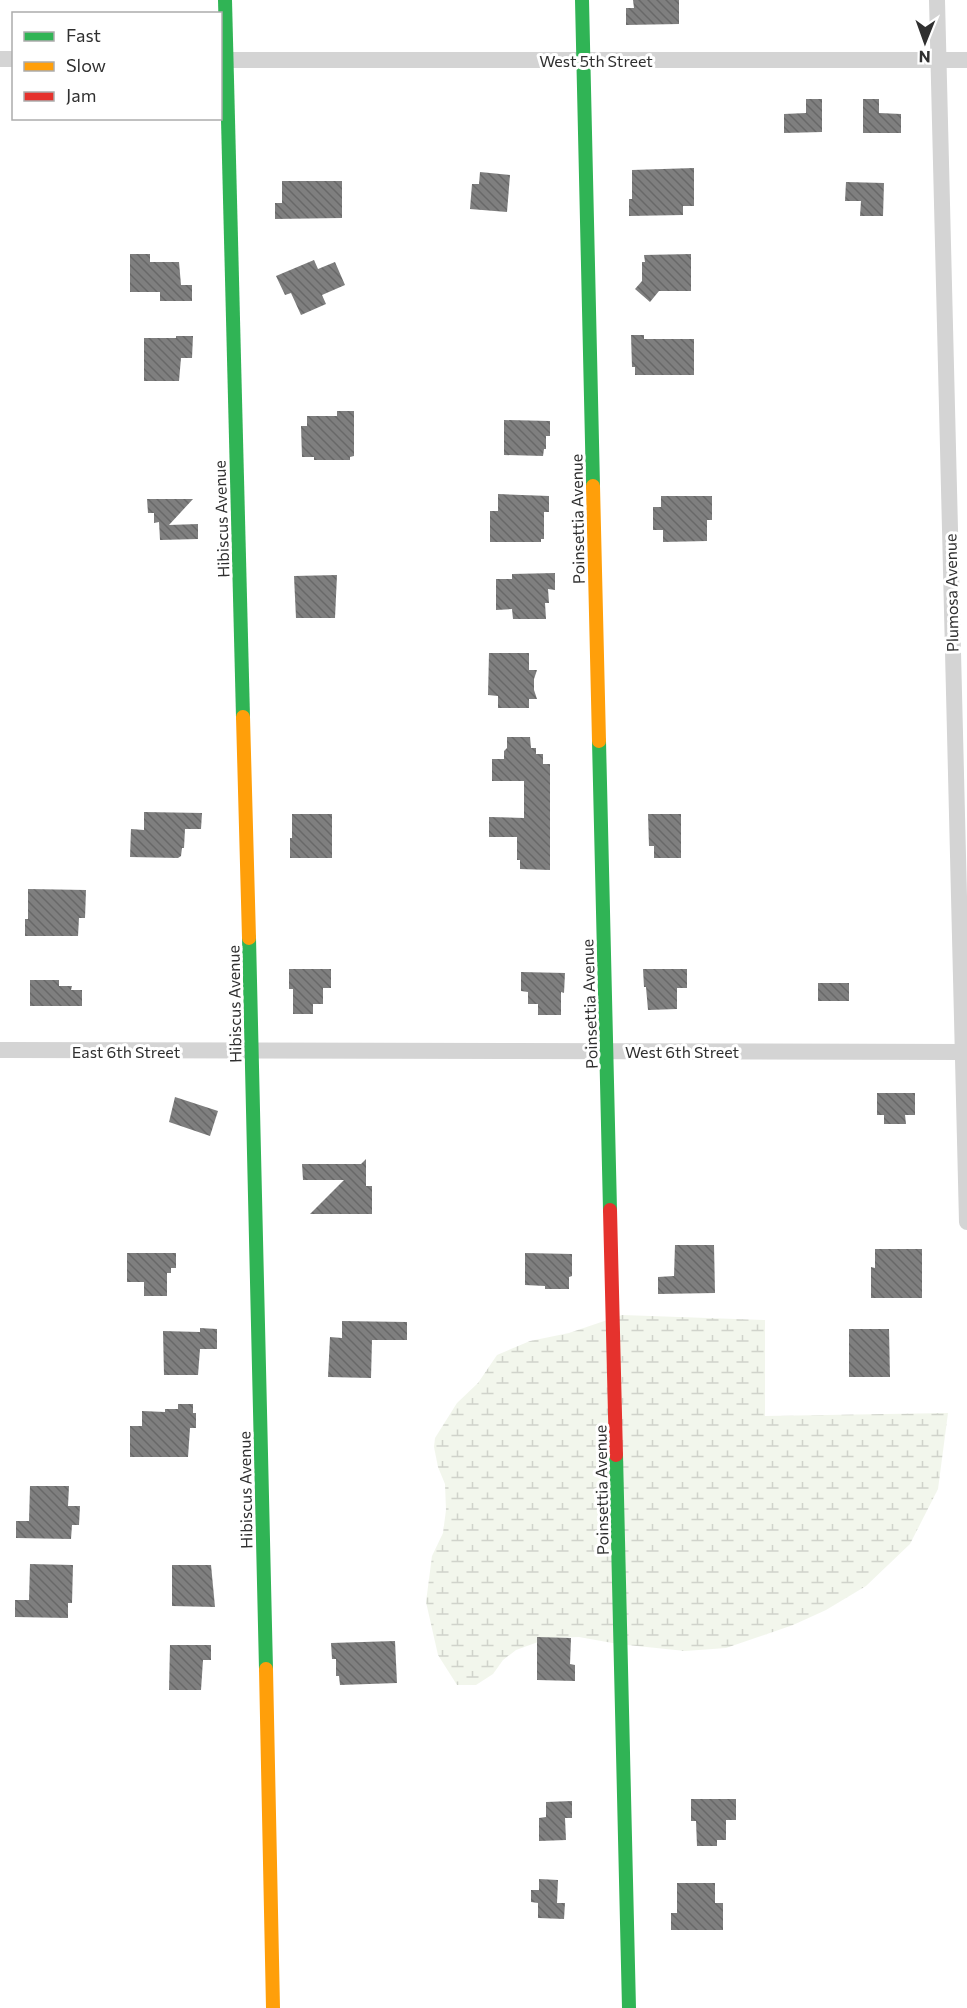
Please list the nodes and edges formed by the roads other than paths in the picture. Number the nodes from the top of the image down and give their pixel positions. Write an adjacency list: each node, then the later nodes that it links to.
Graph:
1 (225, 0): 4 (street, Hibiscus Avenue)
2 (582, 0): 5 (street, Poinsettia Avenue)
3 (937, 0): 6 (street, Plumosa Avenue)
4 (223, 60): 5 (street, West 5th Street); 10 (street, Hibiscus Avenue)
5 (583, 60): 6 (street, West 5th Street); 9 (street, Poinsettia Avenue)
6 (938, 60): 7 (street, West 5th Street); 11 (street, Plumosa Avenue)
7 (967, 60)
8 (0, 1050): 10 (street, East 6th Street)
9 (607, 1051): 10 (street, West 6th Street); 11 (street, West 6th Street); 14 (street, Poinsettia Avenue)
10 (252, 1052): 13 (street, Hibiscus Avenue)
11 (964, 1052): 12 (street, Plumosa Avenue)
12 (967, 1222)
13 (273, 2008)
14 (630, 2008)

